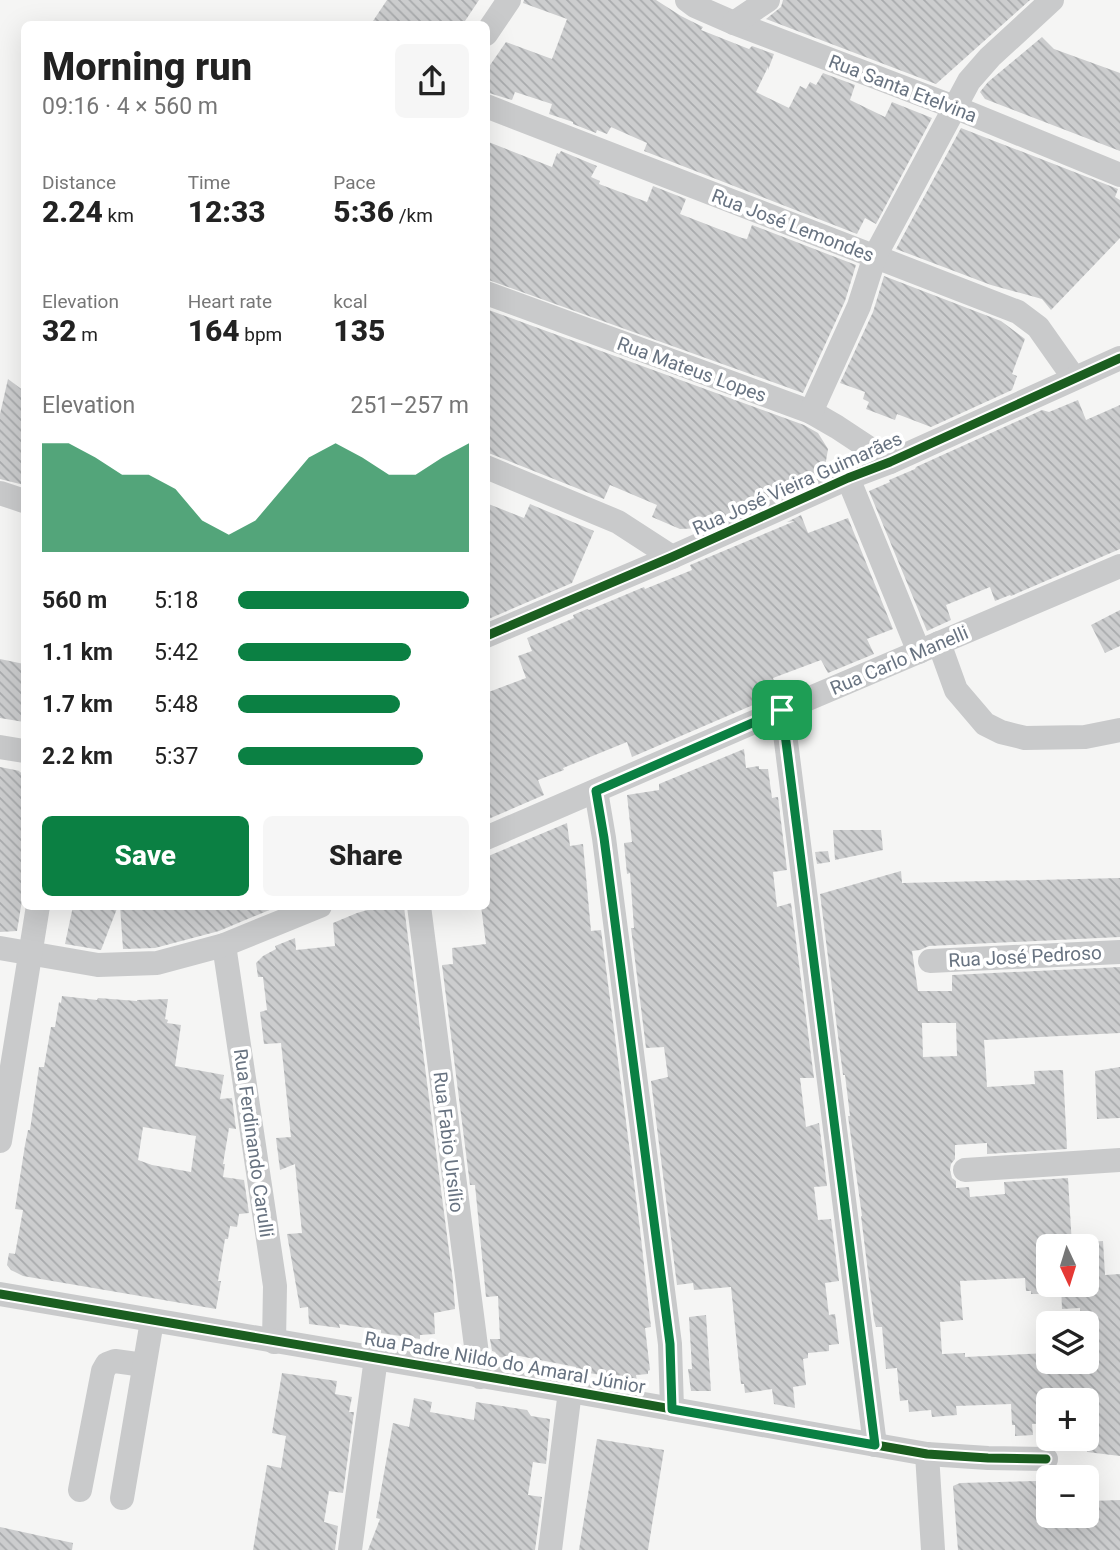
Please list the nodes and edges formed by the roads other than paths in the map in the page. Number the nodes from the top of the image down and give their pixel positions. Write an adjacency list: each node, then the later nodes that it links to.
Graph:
1 (509, 0): 6 (street)
2 (687, 0): 5 (street, Rua Santa Etelvina)
3 (768, 0): 5 (street)
4 (1052, 0): 7 (street)
5 (734, 23): 7 (street, Rua Santa Etelvina)
6 (490, 28)
7 (954, 107): 9 (street, Rua Santa Etelvina); 10 (street)
8 (490, 108): 10 (street, Rua José Lemondes)
9 (1120, 175)
10 (875, 256): 13 (street, Rua José Lemondes); 14 (street)
11 (490, 294): 14 (street, Rua Mateus Lopes)
12 (1120, 358): 13 (street, Rua José Vieira Guimarães)
13 (1074, 377): 15 (street, Rua José Vieira Guimarães)
14 (811, 412): 15 (street, Rua Mateus Lopes)
15 (890, 462): 17 (street, Rua José Vieira Guimarães)
16 (490, 469): 20 (street)
17 (848, 478): 20 (street, Rua José Vieira Guimarães); 23 (street)
18 (0, 493): 19 (street)
19 (21, 500)
20 (672, 557): 22 (street, Rua José Vieira Guimarães)
21 (1120, 566): 23 (street, Rua Carlo Manelli)
22 (490, 634)
23 (929, 648): 24 (street, Rua Carlo Manelli); 25 (street)
24 (782, 710): 28 (street, Rua Carlo Manelli); 49 (street)
25 (1120, 730)
26 (0, 747): 27 (street)
27 (21, 750)
28 (596, 791): 29 (street, Rua Carlo Manelli); 48 (street)
29 (490, 836)
30 (37, 910): 36 (street)
31 (310, 910): 33 (street)
32 (420, 910): 46 (street, Rua Fabio Ursílio)
33 (225, 945): 36 (street); 43 (street, Rua Ferdinando Carulli)
34 (0, 948): 36 (street)
35 (1120, 952): 37 (street, Rua José Pedroso)
36 (31, 954): 38 (street)
37 (930, 961)
38 (0, 1141)
39 (1120, 1160): 40 (street)
40 (965, 1170)
41 (0, 1294): 42 (street, Rua Padre Nildo do Amaral Júnior)
42 (152, 1321): 43 (street, Rua Padre Nildo do Amaral Júnior); 45 (street)
43 (274, 1342): 44 (street, Rua Padre Nildo do Amaral Júnior)
44 (376, 1358): 46 (street, Rua Padre Nildo do Amaral Júnior); 54 (street)
45 (144, 1365): 52 (street); 53 (street)
46 (481, 1377): 47 (street, Rua Padre Nildo do Amaral Júnior)
47 (570, 1391): 48 (street, Rua Padre Nildo do Amaral Júnior); 55 (street)
48 (672, 1409): 49 (street, Rua Padre Nildo do Amaral Júnior)
49 (875, 1445): 50 (street, Rua Padre Nildo do Amaral Júnior)
50 (927, 1454): 51 (street, Rua Padre Nildo do Amaral Júnior); 56 (street)
51 (1046, 1459)
52 (80, 1490)
53 (122, 1497)
54 (350, 1550)
55 (550, 1550)
56 (933, 1550)

